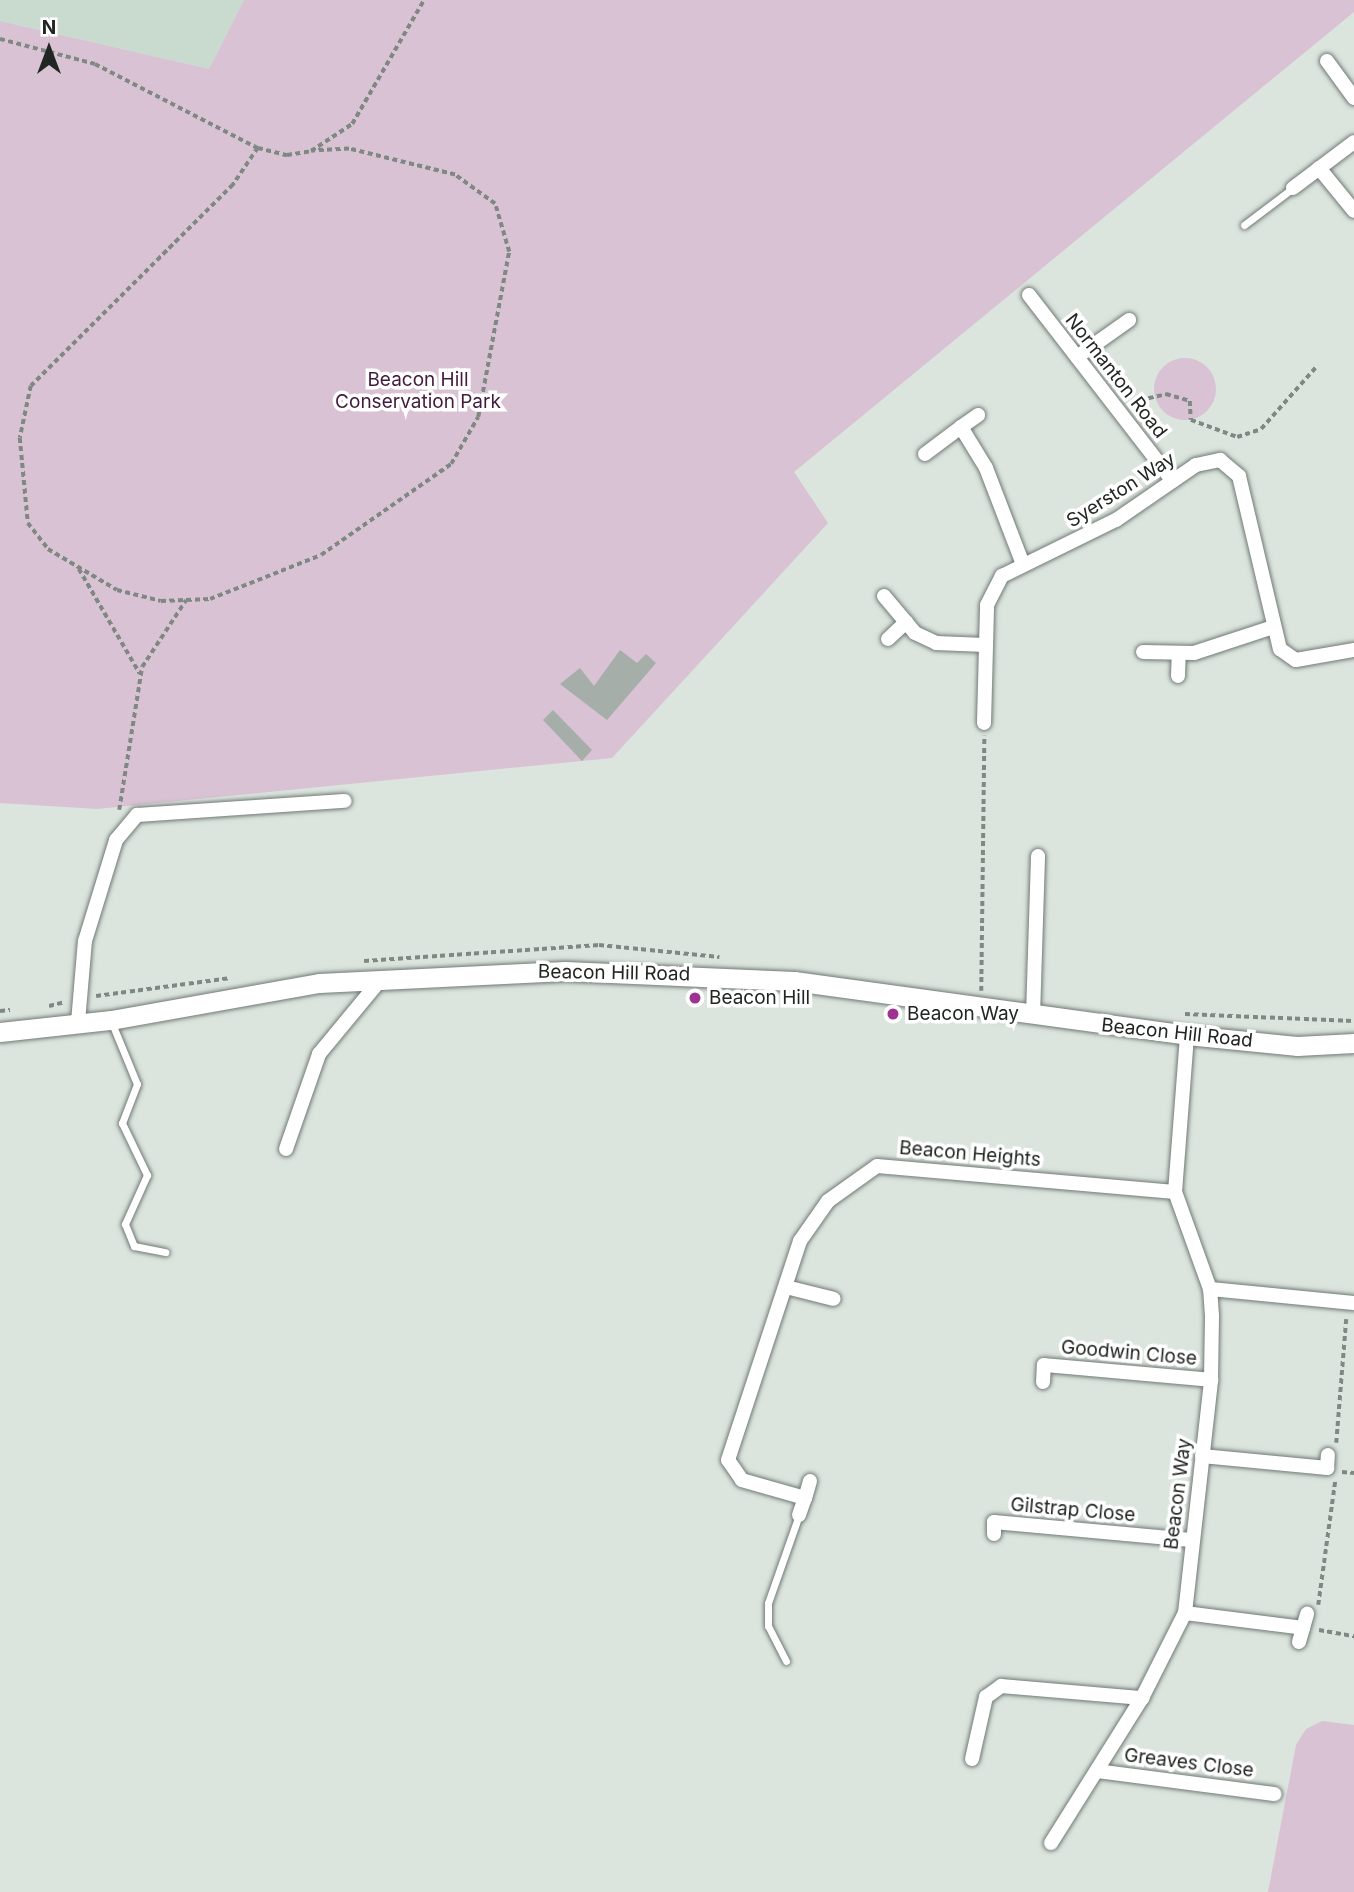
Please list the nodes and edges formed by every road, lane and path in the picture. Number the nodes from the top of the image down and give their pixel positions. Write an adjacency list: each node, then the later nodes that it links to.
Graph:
1 (424, 0): 7 (path)
2 (0, 39): 6 (path)
3 (1326, 61): 4 (street)
4 (1354, 98)
5 (1354, 142): 8 (street)
6 (258, 148): 7 (path); 22 (path)
7 (311, 152): 24 (path)
8 (1320, 168): 9 (street); 10 (street)
9 (1293, 188): 11 (lane)
10 (1354, 211)
11 (1244, 225)
12 (1028, 295): 14 (street, Normanton Road)
13 (1129, 320): 14 (street)
14 (1077, 357): 16 (street, Normanton Road)
15 (1316, 367): 16 (path)
16 (1118, 409): 20 (street, Normanton Road)
17 (978, 415): 18 (street)
18 (961, 427): 19 (street); 21 (street)
19 (925, 454)
20 (1173, 481): 21 (street, Syerston Way); 26 (street, Syerston Way)
21 (1022, 562): 28 (street, Syerston Way)
22 (78, 567): 24 (path); 32 (path)
23 (884, 596): 25 (street)
24 (186, 600): 36 (path)
25 (906, 622): 27 (street); 28 (street)
26 (1273, 627): 29 (street, Syerston Way); 31 (street)
27 (888, 639)
28 (985, 645): 34 (street, Syerston Way)
29 (1354, 650)
30 (1143, 652): 31 (street)
31 (1179, 653): 33 (street)
32 (140, 674)
33 (1178, 676)
34 (984, 723): 39 (path)
35 (345, 801): 36 (street)
36 (116, 839): 42 (street)
37 (1038, 856): 40 (street)
38 (381, 979): 39 (street, Beacon Hill Road); 41 (street, Beacon Hill Road); 46 (street)
39 (980, 1008): 40 (street, Beacon Hill Road)
40 (1033, 1016): 44 (street, Beacon Hill Road)
41 (111, 1020): 42 (street, Beacon Hill Road); 48 (lane)
42 (78, 1022): 43 (street, Beacon Hill Road)
43 (0, 1032)
44 (1187, 1035): 45 (street, Beacon Hill Road); 47 (street, Beacon Way)
45 (1354, 1043)
46 (286, 1149)
47 (1175, 1192): 49 (street, Beacon Heights); 50 (street, Beacon Way)
48 (164, 1252)
49 (786, 1287): 51 (street); 60 (street, Beacon Heights)
50 (1210, 1289): 52 (street); 55 (street, Beacon Way)
51 (834, 1299)
52 (1350, 1303): 58 (path)
53 (1046, 1349): 54 (street, Goodwin Close)
54 (1044, 1365): 55 (street, Goodwin Close); 56 (street, Goodwin Close)
55 (1211, 1380): 57 (street, Beacon Way)
56 (1043, 1382)
57 (1202, 1456): 58 (street); 63 (street, Beacon Way)
58 (1329, 1469): 66 (path)
59 (810, 1481): 60 (street)
60 (805, 1498): 61 (street)
61 (799, 1515): 67 (lane)
62 (994, 1521): 63 (street, Gilstrap Close)
63 (1191, 1540): 64 (street, Beacon Way)
64 (1185, 1613): 65 (street); 68 (street, Beacon Way)
65 (1303, 1628)
66 (1354, 1636)
67 (786, 1661)
68 (1142, 1698): 69 (street); 70 (street, Beacon Way)
69 (972, 1759)
70 (1097, 1771): 71 (street, Greaves Close); 72 (street, Beacon Way)
71 (1275, 1794)
72 (1051, 1843)

